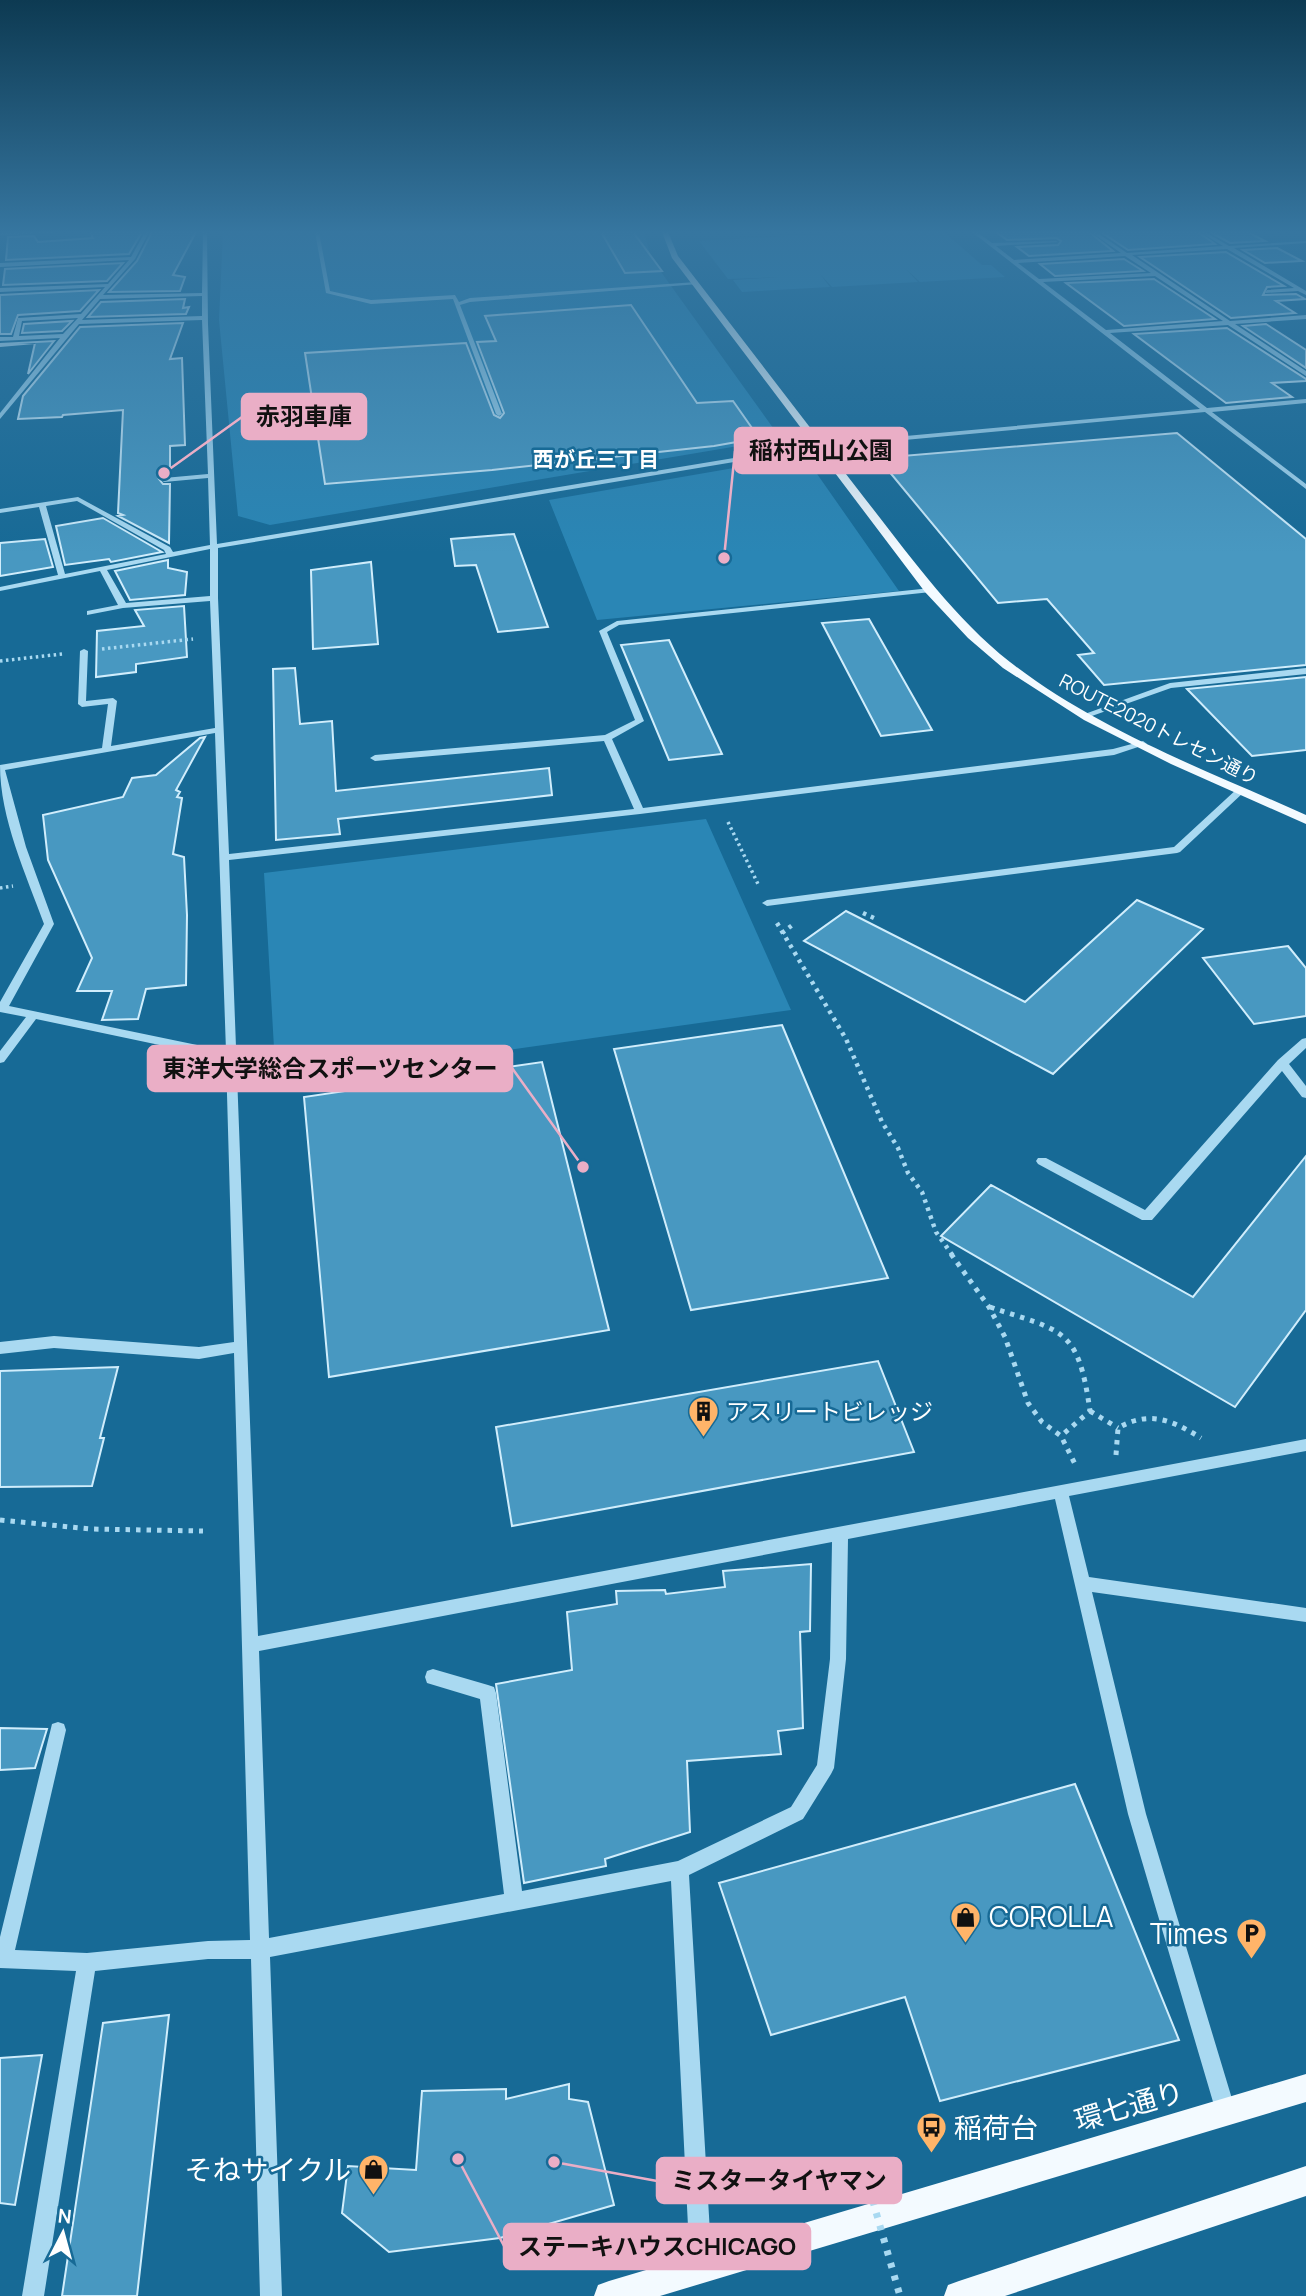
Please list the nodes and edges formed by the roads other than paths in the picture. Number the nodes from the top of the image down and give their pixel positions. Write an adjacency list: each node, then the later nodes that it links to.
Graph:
1 (62, 339): 11 (street)
2 (207, 339): 13 (street)
3 (470, 339): 10 (street)
4 (738, 339): 12 (main road, ROUTE2020トレセン通り)
5 (1114, 339): 9 (street)
6 (1253, 339): 7 (street)
7 (1306, 374)
8 (1306, 401): 9 (street)
9 (1206, 410): 12 (street); 15 (street)
10 (499, 414)
11 (0, 417)
12 (818, 446): 18 (street); 23 (main road, ROUTE2020トレセン通り)
13 (210, 476): 14 (street); 18 (street)
14 (164, 480)
15 (1306, 487)
16 (42, 505): 17 (street); 19 (street); 21 (street)
17 (0, 511)
18 (215, 547): 19 (street); 24 (street)
19 (172, 556): 20 (street)
20 (103, 569): 21 (street); 25 (street)
21 (62, 577): 22 (street)
22 (0, 589)
23 (930, 590): 29 (main road, ROUTE2020トレセン通り); 31 (street)
24 (214, 598): 25 (street); 30 (street)
25 (123, 606): 26 (street)
26 (90, 614)
27 (84, 651): 33 (street)
28 (1306, 671): 29 (street)
29 (1086, 715): 32 (main road, ROUTE2020トレセン通り)
30 (219, 730): 33 (street); 39 (street)
31 (607, 738): 34 (street); 37 (street)
32 (1143, 744): 36 (main road, ROUTE2020トレセン通り); 37 (street)
33 (106, 748): 35 (street)
34 (375, 758)
35 (0, 768): 41 (street)
36 (1241, 790): 38 (main road, ROUTE2020トレセン通り); 40 (street)
37 (640, 811): 39 (street)
38 (1306, 820)
39 (225, 858): 45 (street)
40 (767, 903)
41 (49, 924): 42 (street)
42 (1, 1008): 43 (street)
43 (33, 1015): 45 (street); 46 (street)
44 (1306, 1042): 47 (street)
45 (232, 1056): 50 (street)
46 (0, 1059)
47 (1282, 1063): 48 (street); 49 (street)
48 (1306, 1094)
49 (1042, 1161)
50 (241, 1347): 51 (street); 57 (street)
51 (0, 1348)
52 (1306, 1445): 53 (street)
53 (1061, 1493): 54 (street); 55 (street)
54 (840, 1535): 57 (street); 60 (street)
55 (1082, 1583): 56 (street); 66 (street)
56 (1306, 1615)
57 (251, 1645): 62 (street)
58 (433, 1677): 61 (street)
59 (58, 1730): 63 (street)
60 (680, 1870): 61 (street); 68 (street)
61 (514, 1901): 62 (street)
62 (260, 1949): 64 (street); 70 (street)
63 (2, 1959): 64 (street)
64 (87, 1962): 69 (street)
65 (1306, 2088): 66 (main road, 環七通り)
66 (1226, 2112): 68 (main road, 環七通り)
67 (1306, 2181): 72 (main road)
68 (701, 2266): 71 (main road, 環七通り)
69 (33, 2296)
70 (271, 2296)
71 (609, 2296)
72 (959, 2296)

